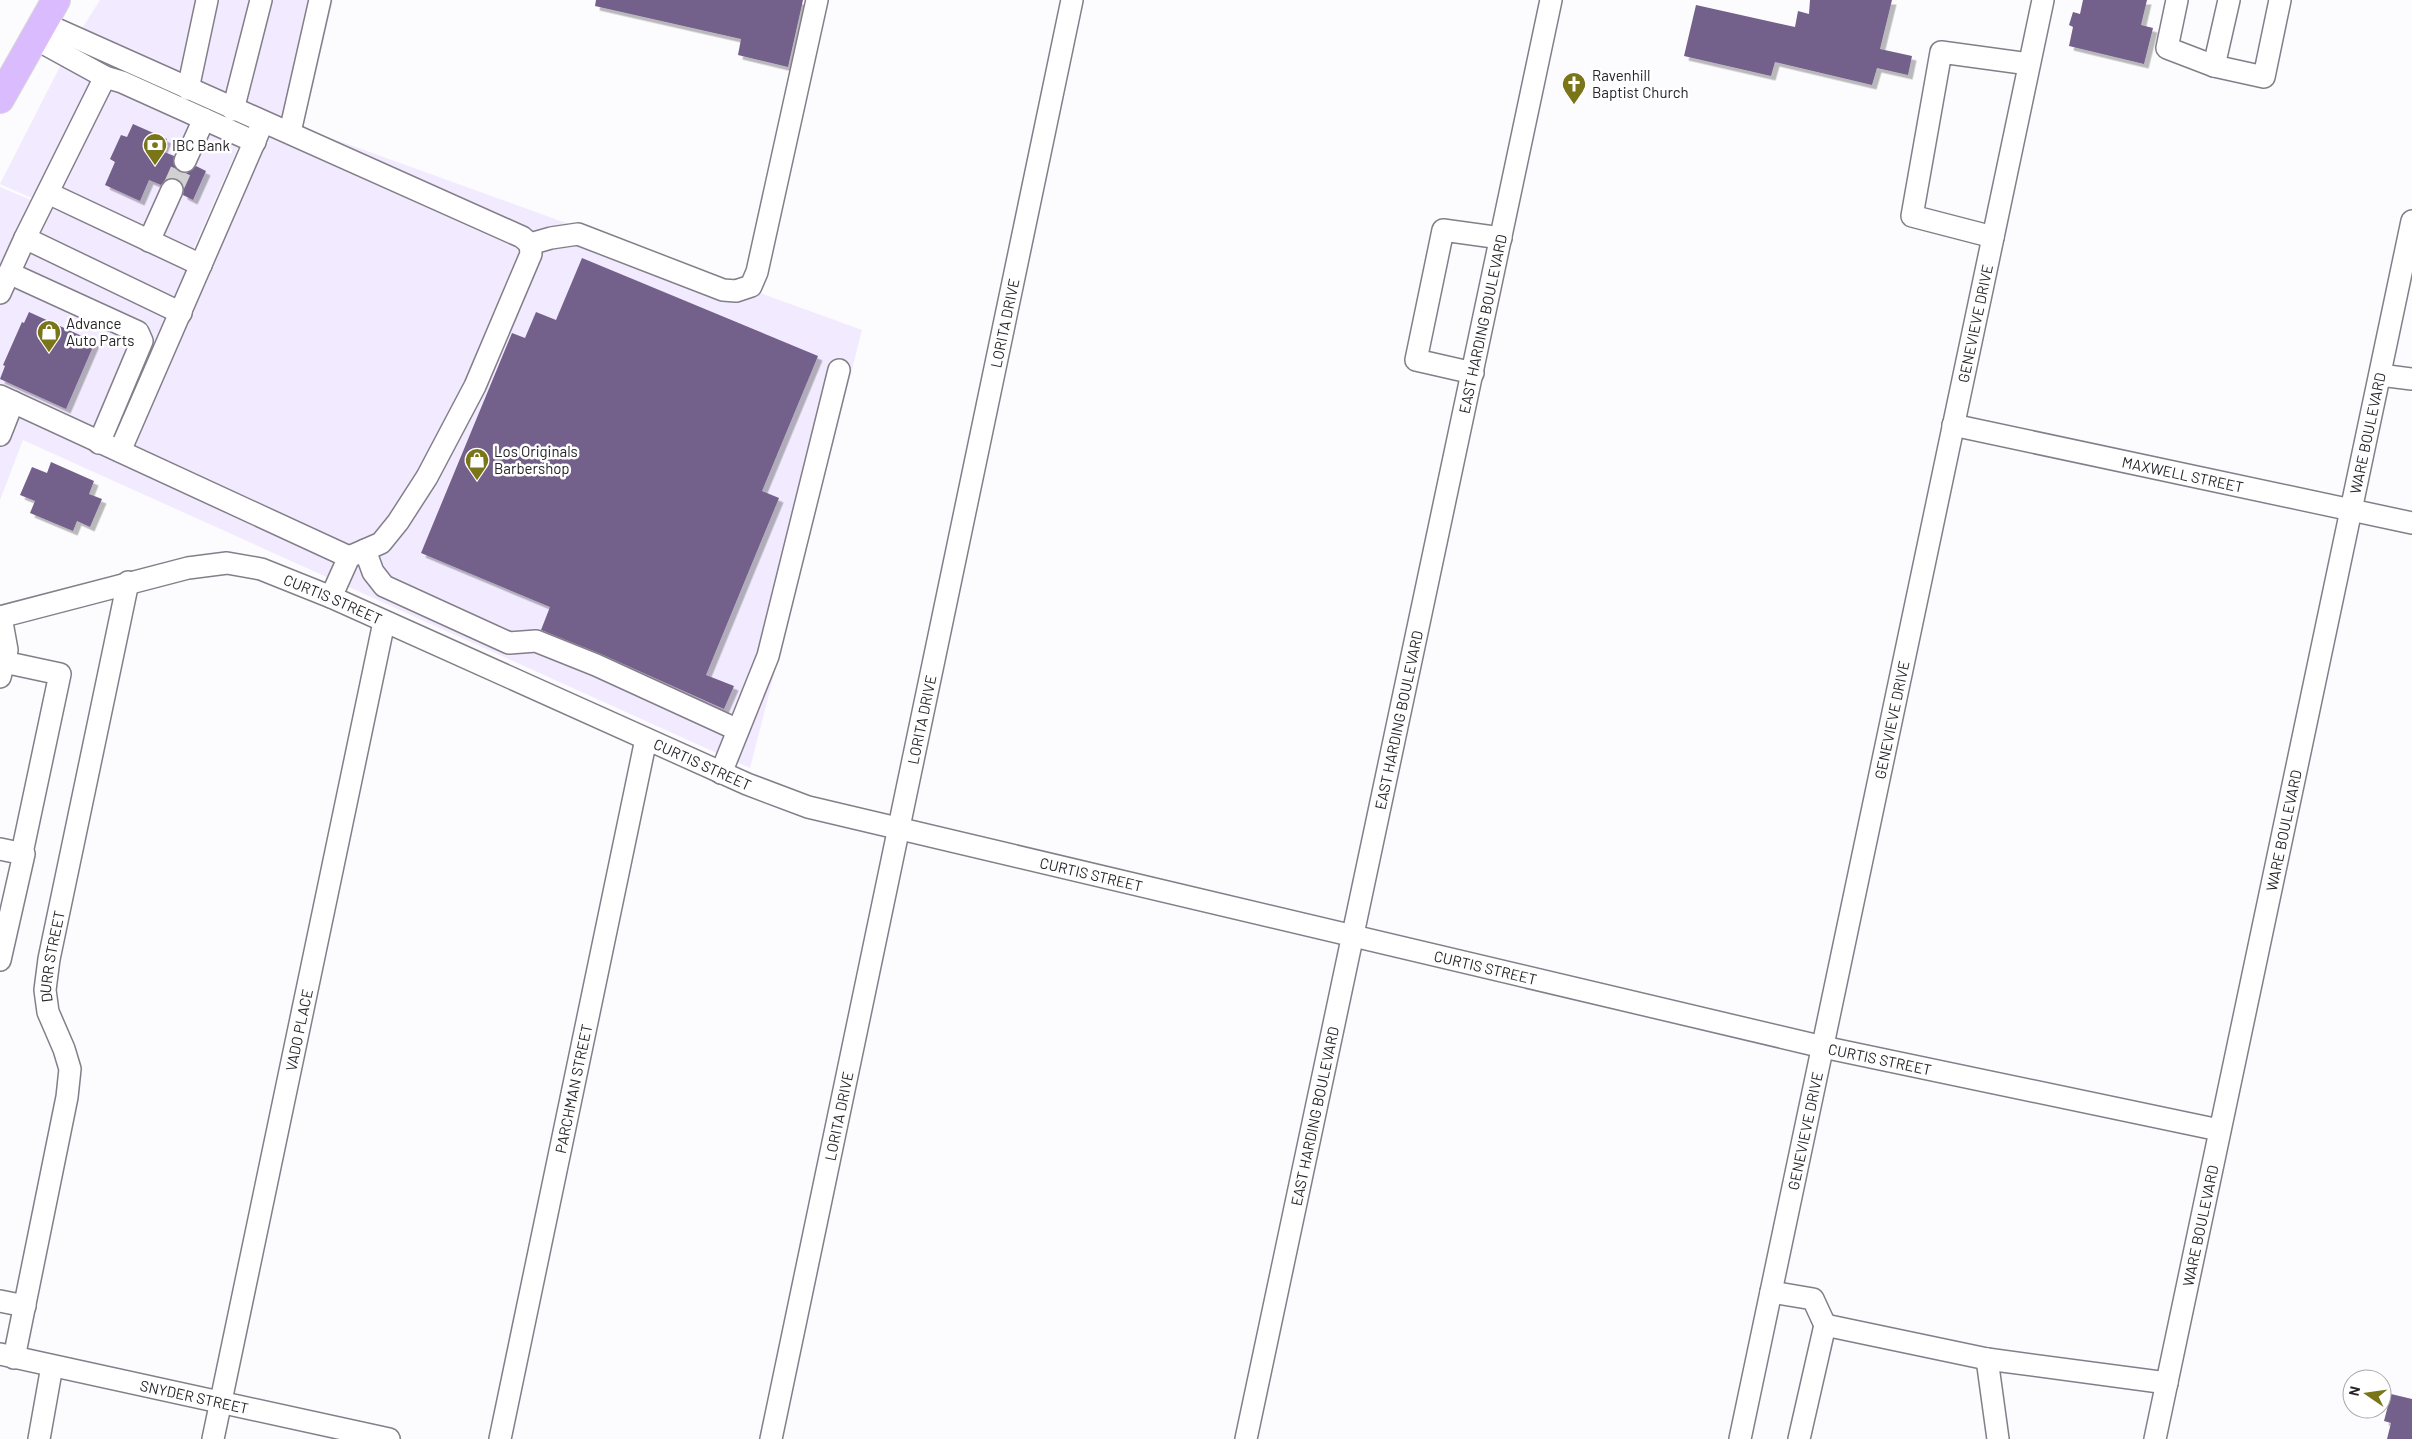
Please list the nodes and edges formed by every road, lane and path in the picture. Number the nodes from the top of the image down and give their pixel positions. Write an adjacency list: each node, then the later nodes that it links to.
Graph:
1 (207, 0): 15 (street)
2 (261, 0): 17 (street)
3 (320, 0): 20 (street)
4 (817, 0): 30 (street)
5 (1072, 0): 56 (street, LORITA DRIVE)
6 (1551, 0): 28 (street, EAST HARDING BOULEVARD)
7 (2043, 0): 12 (street, GENEVIEVE DRIVE)
8 (2177, 0): 13 (street)
9 (2228, 0): 13 (street)
10 (2280, 0): 13 (street)
11 (44, 20): 14 (street); 15 (street); 16 (main road)
12 (2030, 64): 26 (street, GENEVIEVE DRIVE); 26 (street)
13 (2214, 66)
14 (106, 77): 18 (street); 24 (street)
15 (188, 89): 17 (street)
16 (0, 99)
17 (233, 110): 19 (street)
18 (204, 119): 21 (street); 22 (street)
19 (263, 122): 20 (street); 21 (street)
20 (290, 132): 30 (street)
21 (255, 142): 32 (street)
22 (184, 161)
23 (172, 190): 29 (street)
24 (48, 193): 27 (street); 29 (street)
25 (2412, 221): 31 (street, WARE BOULEVARD)
26 (1993, 236): 41 (street, GENEVIEVE DRIVE)
27 (25, 238): 33 (street); 35 (street)
28 (1501, 238): 37 (street, EAST HARDING BOULEVARD); 37 (street)
29 (149, 241): 32 (street)
30 (530, 244): 47 (street)
31 (2408, 259): 38 (street, WARE BOULEVARD)
32 (201, 265): 35 (street)
33 (9, 273): 34 (street); 43 (street)
34 (0, 293)
35 (180, 313): 44 (street)
36 (839, 370): 53 (street)
37 (1473, 374): 59 (street, EAST HARDING BOULEVARD)
38 (2380, 375): 39 (street); 45 (street, WARE BOULEVARD)
39 (2412, 379)
40 (6, 399): 42 (street); 43 (street)
41 (1953, 425): 45 (street, MAXWELL STREET); 61 (street, GENEVIEVE DRIVE)
42 (0, 435)
43 (99, 443): 44 (street)
44 (120, 452): 47 (street)
45 (2351, 510): 46 (street, MAXWELL STREET); 62 (street, WARE BOULEVARD)
46 (2412, 523)
47 (357, 554): 49 (street); 53 (street)
48 (128, 582): 49 (street, CURTIS STREET); 50 (street, CURTIS STREET); 65 (street, DURR STREET)
49 (331, 598): 51 (street, CURTIS STREET)
50 (1, 617): 52 (street)
51 (384, 622): 54 (street, CURTIS STREET); 71 (street, VADO PLACE)
52 (2, 668): 58 (street)
53 (738, 730): 55 (street)
54 (646, 739): 55 (street, CURTIS STREET); 75 (street, PARCHMAN STREET)
55 (721, 773): 56 (street, CURTIS STREET)
56 (899, 828): 59 (street, CURTIS STREET); 76 (street, LORITA DRIVE)
57 (0, 849): 58 (street)
58 (22, 853): 60 (street)
59 (1354, 937): 61 (street, CURTIS STREET); 77 (street, EAST HARDING BOULEVARD)
60 (0, 960)
61 (1823, 1047): 62 (street, CURTIS STREET); 63 (street, GENEVIEVE DRIVE)
62 (2219, 1130): 70 (street, WARE BOULEVARD)
63 (1771, 1292): 66 (street); 78 (street, GENEVIEVE DRIVE)
64 (0, 1301): 65 (street)
65 (25, 1306): 67 (street, DURR STREET)
66 (1825, 1324): 68 (street); 79 (street)
67 (7, 1356): 69 (street, SNYDER STREET)
68 (1988, 1359): 70 (street); 80 (street)
69 (52, 1366): 71 (street, SNYDER STREET); 72 (street)
70 (2166, 1382): 81 (street, WARE BOULEVARD)
71 (220, 1403): 73 (street, VADO PLACE); 74 (street, SNYDER STREET)
72 (39, 1439)
73 (213, 1439)
74 (389, 1439)
75 (500, 1439)
76 (771, 1439)
77 (1246, 1439)
78 (1740, 1439)
79 (1799, 1439)
80 (1998, 1439)
81 (2155, 1439)

